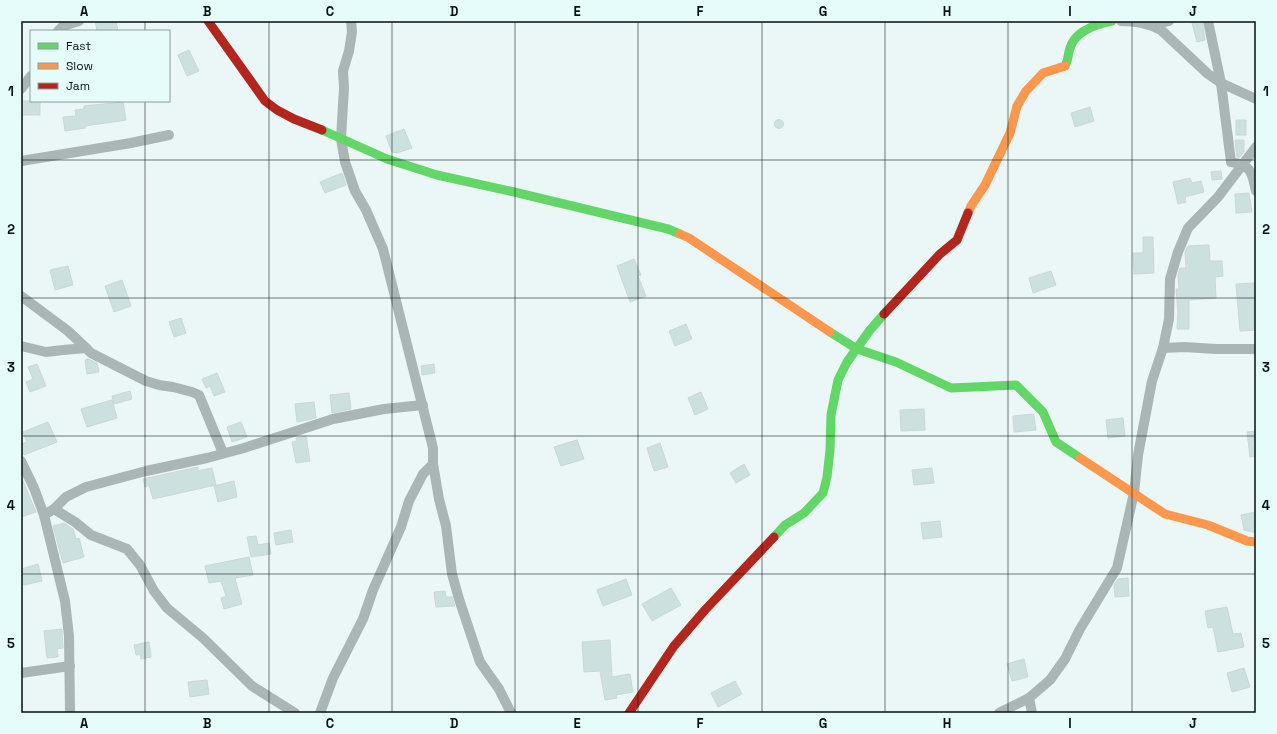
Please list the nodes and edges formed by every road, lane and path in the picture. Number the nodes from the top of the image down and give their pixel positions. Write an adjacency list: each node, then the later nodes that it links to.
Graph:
1 (79, 21): 9 (street)
2 (208, 21): 15 (street)
3 (352, 21): 15 (street)
4 (1112, 21): 24 (street)
5 (1121, 21): 8 (street)
6 (1169, 21): 8 (street)
7 (1208, 21): 11 (street)
8 (1152, 23): 11 (street)
9 (59, 30)
10 (30, 77): 12 (street)
11 (1221, 83): 13 (street); 18 (street)
12 (21, 89)
13 (1256, 99)
14 (169, 136): 17 (street)
15 (341, 139): 24 (street); 26 (street)
16 (1256, 147): 18 (street)
17 (21, 161)
18 (1242, 164): 19 (street); 23 (street)
19 (1256, 191)
20 (21, 296): 22 (street)
21 (21, 346): 22 (street)
22 (86, 348): 27 (street)
23 (1163, 348): 25 (street); 30 (street)
24 (857, 349): 30 (street); 41 (street)
25 (1256, 349)
26 (423, 405): 27 (street); 29 (street)
27 (223, 453): 31 (street)
28 (21, 461): 32 (street)
29 (434, 464): 39 (street); 40 (street)
30 (1134, 493): 33 (street); 36 (street)
31 (54, 510): 32 (street); 38 (street)
32 (44, 515): 34 (street)
33 (1256, 542)
34 (70, 666): 35 (street); 37 (street)
35 (21, 673)
36 (1029, 698): 42 (street); 43 (street)
37 (70, 713)
38 (294, 713)
39 (320, 713)
40 (511, 713)
41 (629, 713)
42 (999, 713)
43 (1032, 713)

